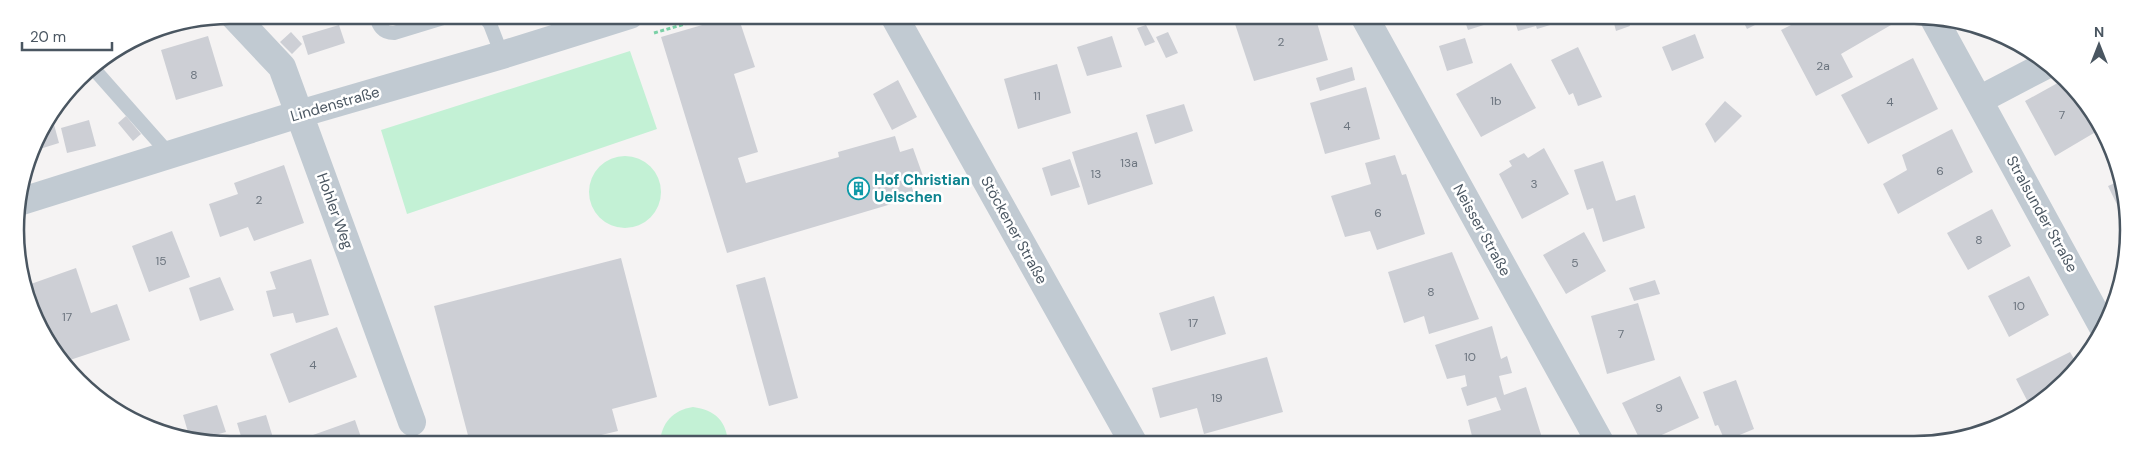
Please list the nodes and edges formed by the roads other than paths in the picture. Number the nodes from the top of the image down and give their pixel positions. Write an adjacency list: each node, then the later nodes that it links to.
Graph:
1 (241, 24): 13 (street, Hohler Weg)
2 (379, 24): 3 (lane)
3 (424, 24)
4 (490, 24): 9 (lane)
5 (601, 24): 9 (street, Lindenstraße)
6 (898, 24): 18 (street, Stöckener Straße)
7 (1368, 24): 19 (street, Neisser Straße)
8 (1938, 26): 12 (street, Stralsunder Straße)
9 (502, 55): 13 (street, Lindenstraße)
10 (2042, 67): 12 (street)
11 (97, 72): 14 (lane)
12 (1979, 100): 16 (street, Stralsunder Straße)
13 (299, 114): 14 (street, Lindenstraße); 17 (street, Hohler Weg)
14 (170, 155): 15 (street, Lindenstraße)
15 (27, 200)
16 (2099, 320)
17 (412, 422)
18 (1130, 436)
19 (1596, 436)

